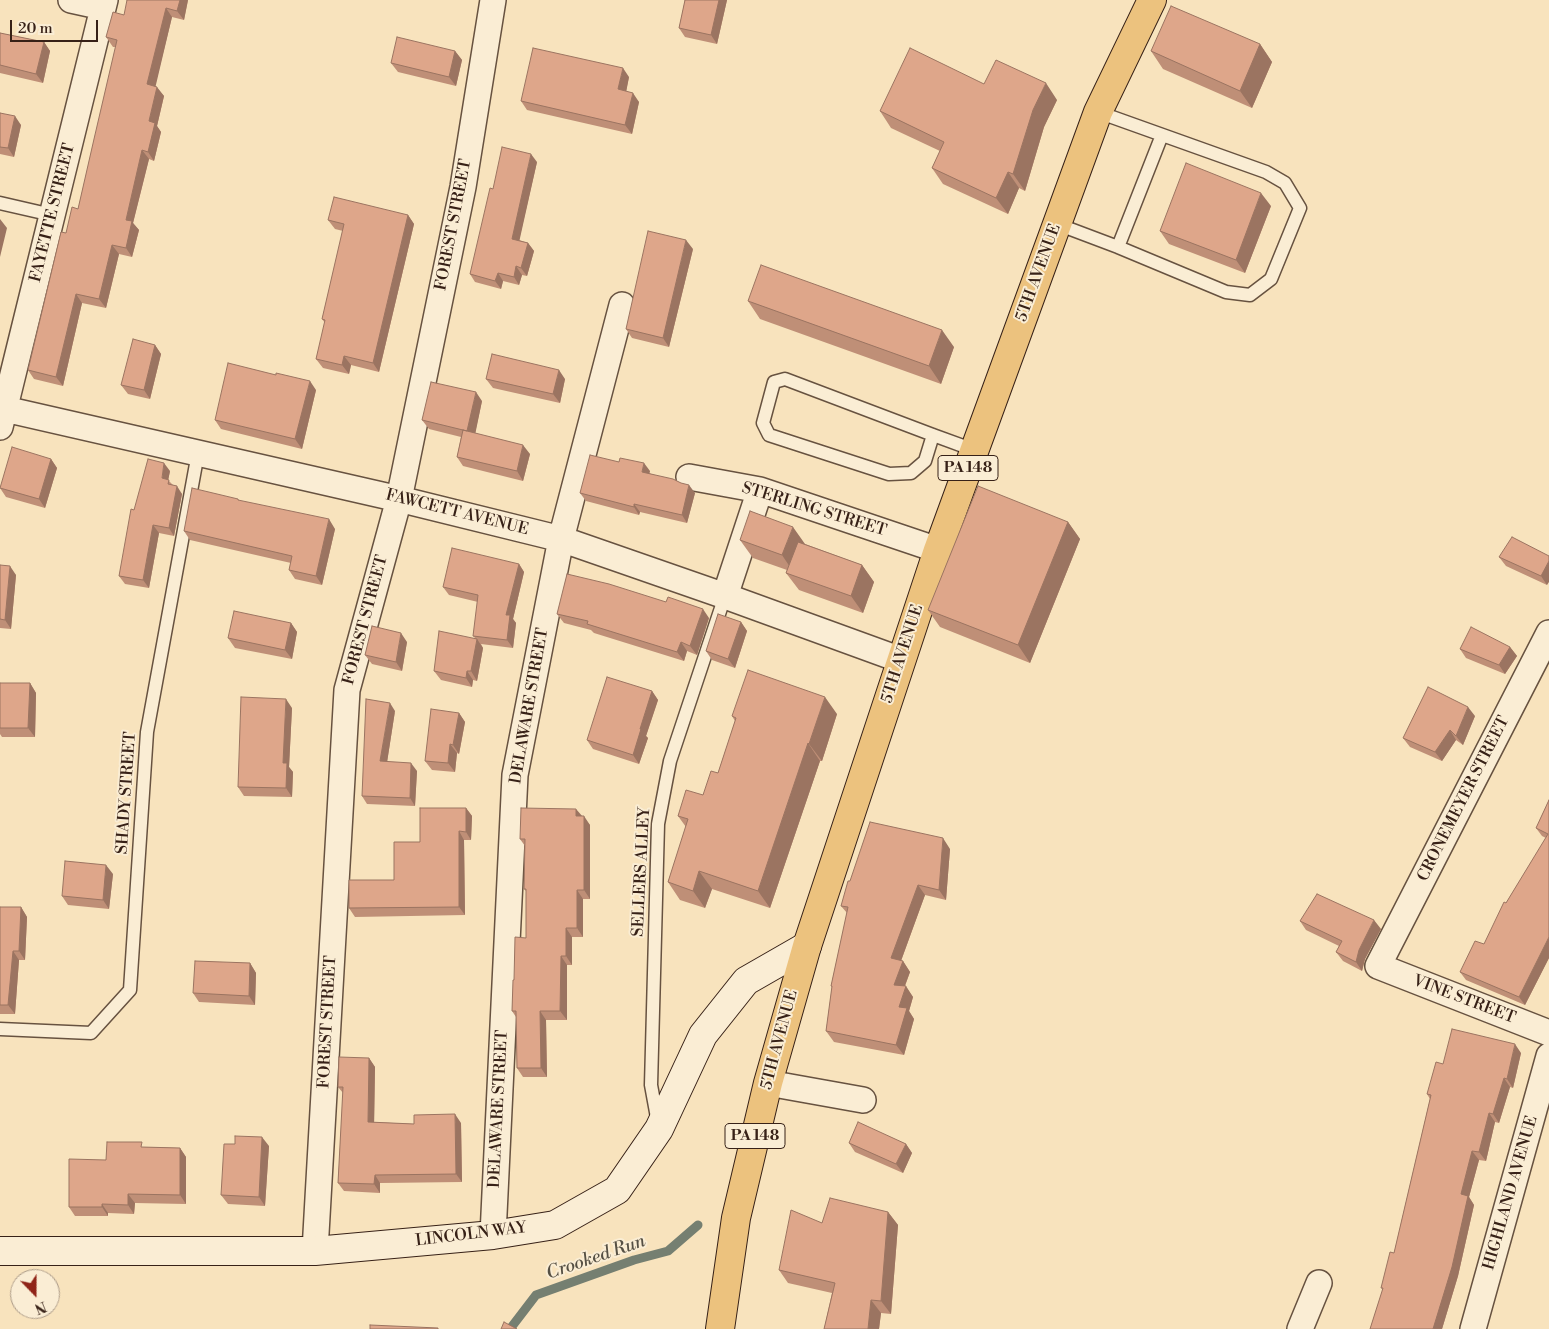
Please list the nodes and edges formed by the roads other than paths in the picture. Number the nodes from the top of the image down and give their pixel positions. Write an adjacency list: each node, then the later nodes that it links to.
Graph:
1 (71, 0): 4 (street)
2 (494, 0): 18 (street, FOREST STREET)
3 (1152, 0): 5 (main road, 5TH AVENUE / PA 148)
4 (104, 3): 8 (street, FAYETTE STREET)
5 (1098, 112): 6 (lane); 9 (main road, 5TH AVENUE / PA 148)
6 (1162, 135): 10 (lane); 10 (lane)
7 (0, 204): 8 (lane)
8 (52, 215): 12 (street, FAYETTE STREET)
9 (1057, 224): 10 (lane); 14 (main road, 5TH AVENUE / PA 148)
10 (1118, 247)
11 (622, 305): 19 (street, DELAWARE STREET)
12 (2, 414): 15 (street, FAWCETT AVENUE)
13 (933, 435): 13 (lane); 14 (lane)
14 (974, 450): 20 (main road, 5TH AVENUE / PA 148)
15 (198, 453): 18 (street, FAWCETT AVENUE); 26 (lane, SHADY STREET)
16 (689, 477): 17 (street, STERLING STREET)
17 (760, 490): 20 (street, STERLING STREET); 21 (street)
18 (399, 499): 19 (street, FAWCETT AVENUE); 33 (street, FOREST STREET)
19 (561, 539): 21 (street, FAWCETT AVENUE); 32 (street, DELAWARE STREET)
20 (938, 550): 23 (main road, 5TH AVENUE / PA 148)
21 (725, 596): 23 (street, FAWCETT AVENUE); 31 (lane, SELLERS ALLEY)
22 (1549, 633): 25 (street, CRONEMEYER STREET)
23 (901, 660): 24 (main road, 5TH AVENUE / PA 148)
24 (806, 946): 29 (main road, 5TH AVENUE / PA 148); 31 (main road, LINCOLN WAY)
25 (1378, 966): 27 (street, VINE STREET)
26 (0, 1029)
27 (1549, 1033)
28 (1549, 1056): 38 (street, HIGHLAND AVENUE)
29 (768, 1083): 30 (street); 36 (main road, 5TH AVENUE / PA 148)
30 (863, 1100)
31 (659, 1129): 32 (main road, LINCOLN WAY)
32 (493, 1235): 33 (main road, LINCOLN WAY)
33 (315, 1250): 34 (main road, LINCOLN WAY)
34 (0, 1251)
35 (1319, 1283): 37 (street)
36 (720, 1329)
37 (1300, 1329)
38 (1473, 1329)

